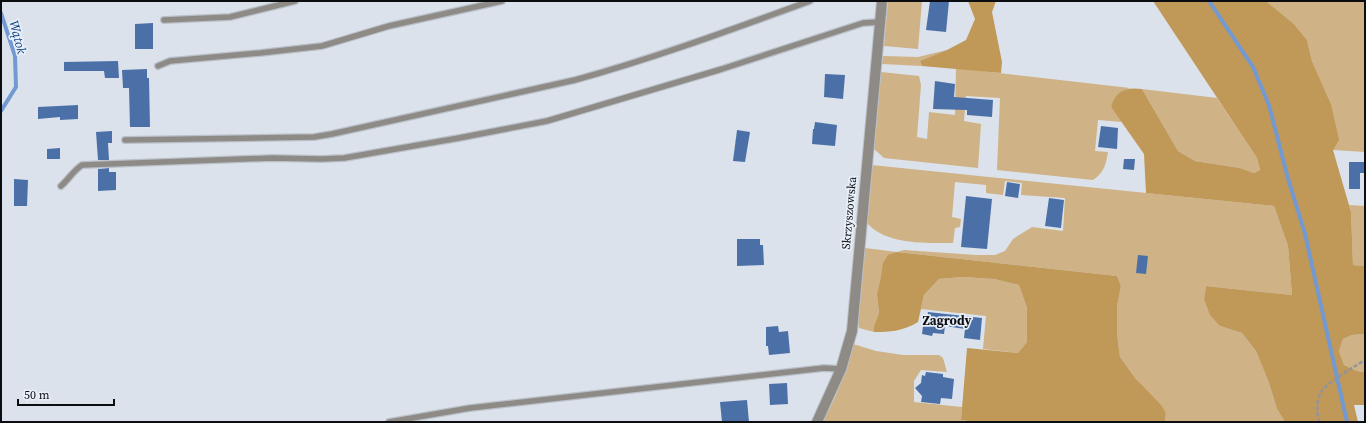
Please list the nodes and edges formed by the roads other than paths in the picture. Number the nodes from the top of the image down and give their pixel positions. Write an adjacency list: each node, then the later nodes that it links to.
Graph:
1 (295, 1): 5 (lane)
2 (502, 1): 7 (lane)
3 (810, 1): 8 (lane)
4 (882, 1): 6 (street, Skrzyszowska)
5 (164, 20)
6 (880, 22): 9 (lane); 10 (street, Skrzyszowska)
7 (158, 66)
8 (125, 140)
9 (61, 186)
10 (841, 369): 11 (lane); 12 (street, Skrzyszowska)
11 (389, 422)
12 (817, 422)

